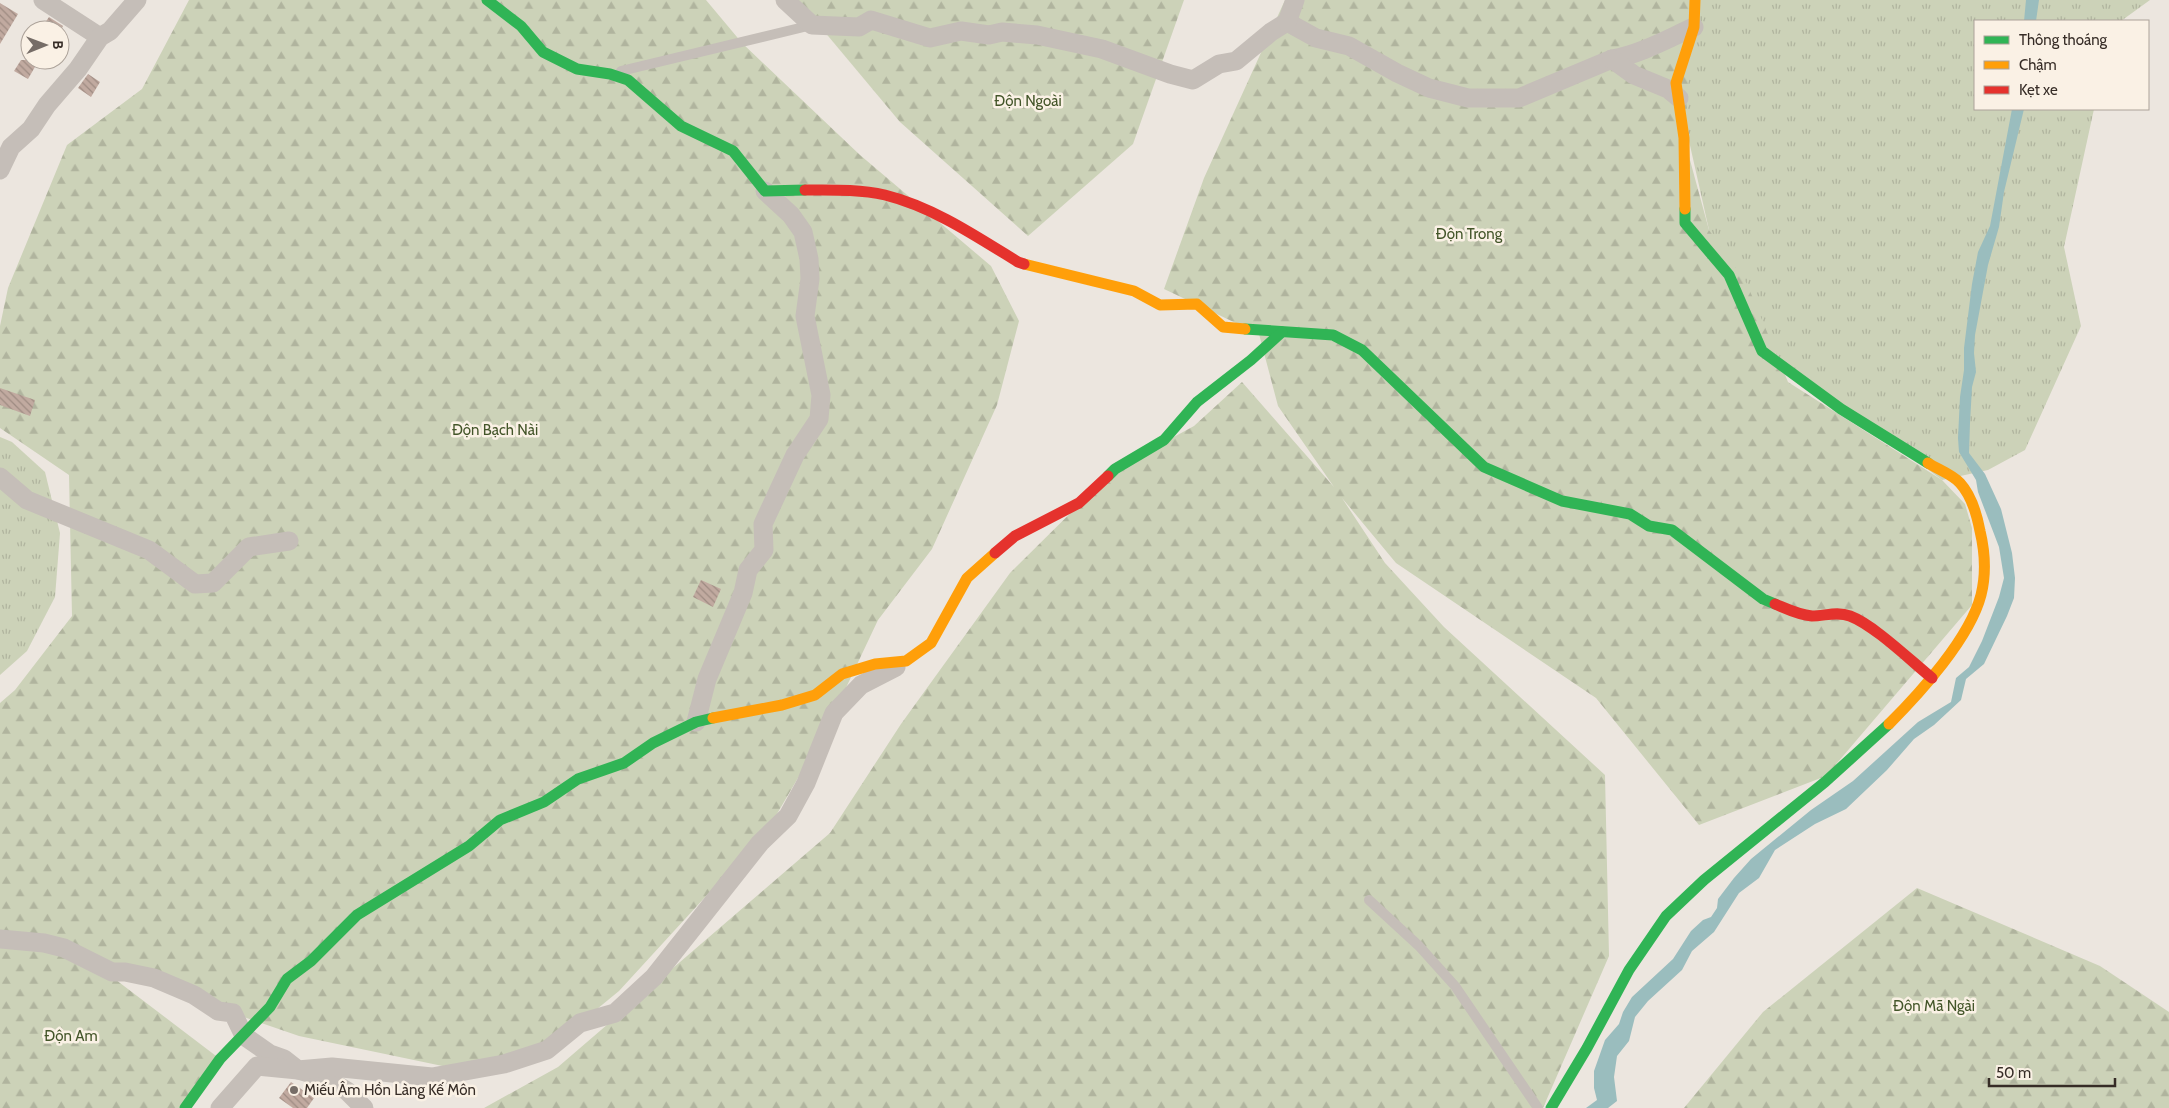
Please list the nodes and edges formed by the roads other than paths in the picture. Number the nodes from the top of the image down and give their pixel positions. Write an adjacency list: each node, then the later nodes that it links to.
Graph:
1 (43, 0): 10 (street)
2 (137, 0): 10 (street)
3 (487, 0): 12 (street)
4 (785, 0): 8 (street)
5 (1295, 0): 7 (street)
6 (1695, 0): 9 (street)
7 (1287, 22): 8 (street); 11 (street)
8 (812, 25): 12 (lane)
9 (1694, 27): 11 (street); 13 (street)
10 (100, 37): 14 (street)
11 (1612, 59): 13 (street)
12 (610, 74): 16 (street)
13 (1679, 98): 21 (street)
14 (9, 138): 15 (street)
15 (0, 170)
16 (765, 191): 17 (street); 22 (street)
17 (1282, 332): 20 (street); 21 (street)
18 (0, 477): 19 (street)
19 (289, 541)
20 (906, 661): 22 (street); 26 (street)
21 (1932, 678): 31 (street)
22 (696, 722): 25 (street)
23 (1369, 900): 30 (lane)
24 (0, 939): 25 (street)
25 (244, 1036): 26 (street); 27 (street)
26 (298, 1070): 28 (street); 29 (street)
27 (185, 1108)
28 (220, 1108)
29 (364, 1108)
30 (1538, 1108)
31 (1551, 1108)

